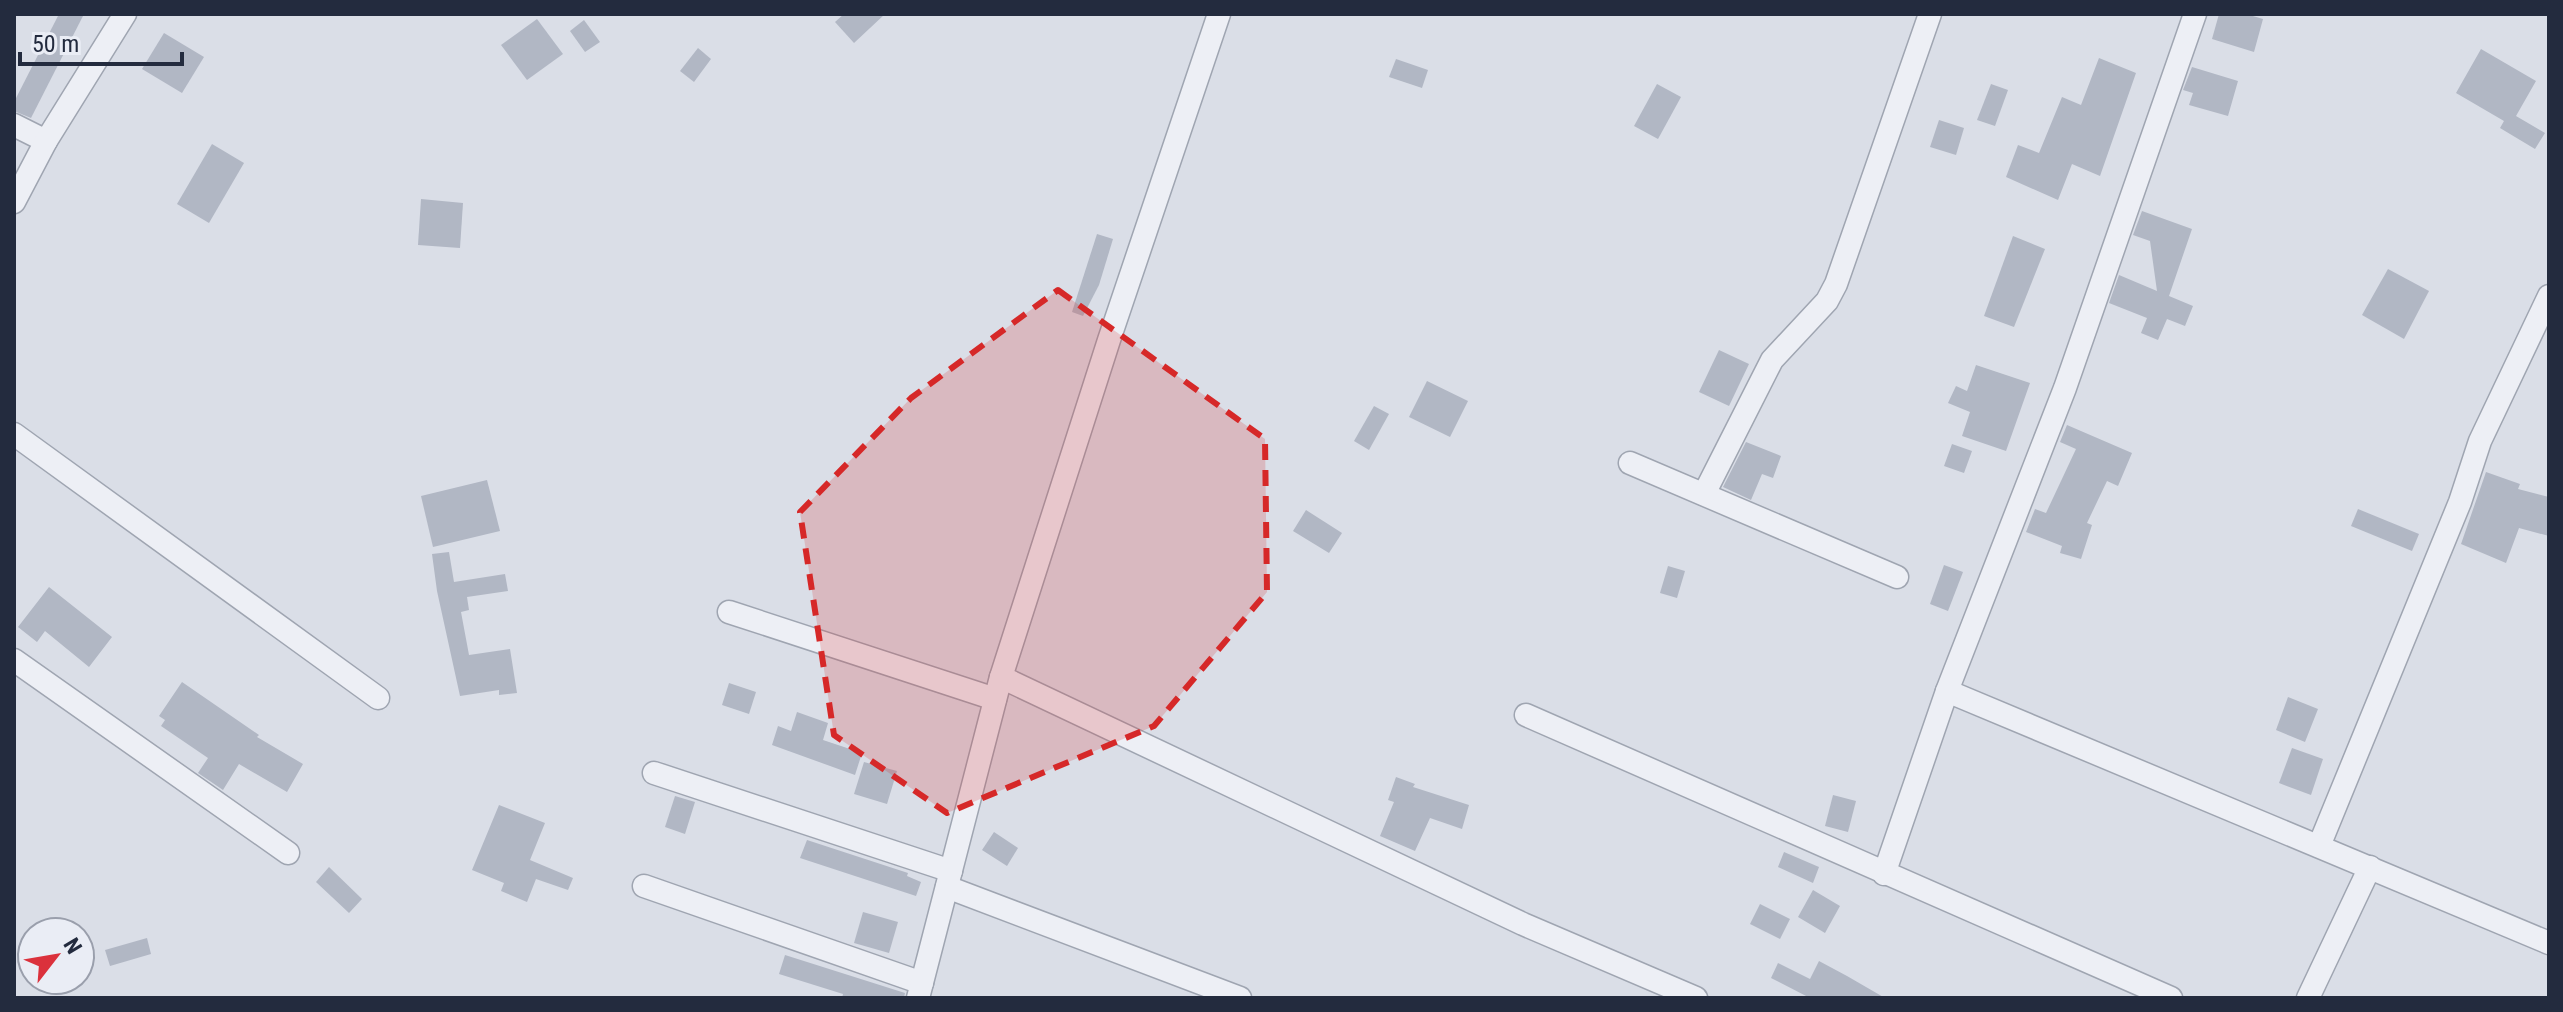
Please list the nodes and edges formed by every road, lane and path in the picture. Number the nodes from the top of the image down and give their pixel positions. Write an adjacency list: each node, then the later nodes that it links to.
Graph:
1 (125, 14): 6 (street)
2 (1219, 14): 15 (street)
3 (1930, 14): 11 (street)
4 (2195, 14): 16 (street)
5 (14, 125): 6 (street)
6 (46, 141): 7 (street)
7 (14, 202)
8 (2549, 296): 20 (street)
9 (14, 434): 17 (street)
10 (1630, 463): 11 (street)
11 (1704, 494): 12 (street)
12 (1897, 577)
13 (729, 612): 15 (street)
14 (14, 660): 21 (street)
15 (998, 688): 24 (street); 29 (street)
16 (1947, 691): 20 (street); 23 (street)
17 (378, 698)
18 (1526, 715): 23 (street)
19 (654, 773): 24 (street)
20 (2319, 846): 22 (street)
21 (288, 853)
22 (2370, 867): 26 (street); 31 (street)
23 (1884, 874): 30 (street)
24 (949, 879): 27 (street); 28 (street)
25 (644, 886): 27 (street)
26 (2549, 943)
27 (920, 991)
28 (1240, 998)
29 (1696, 998)
30 (2171, 998)
31 (2308, 998)

